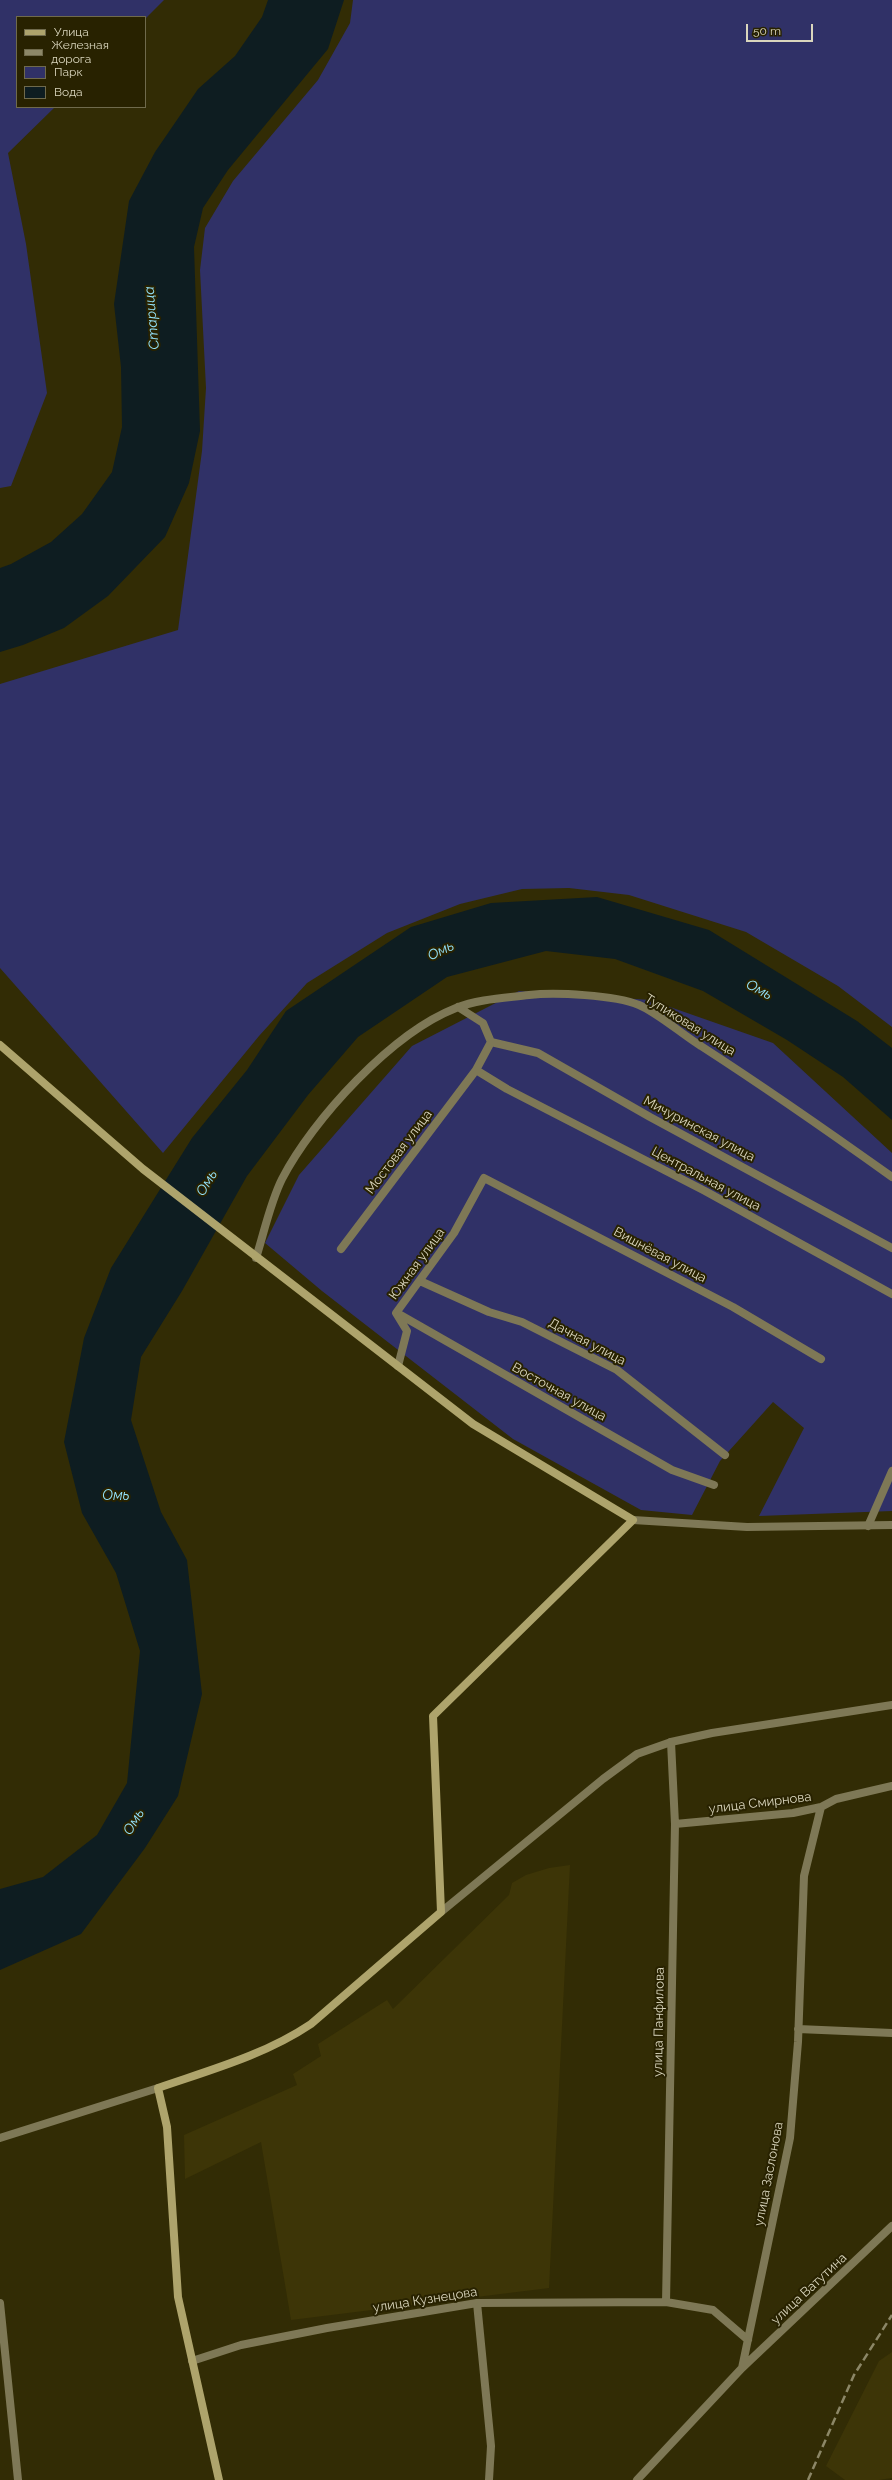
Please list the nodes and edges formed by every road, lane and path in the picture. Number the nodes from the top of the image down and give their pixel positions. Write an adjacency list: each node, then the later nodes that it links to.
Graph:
1 (458, 1006): 2 (street); 5 (street, Тупиковая улица); 9 (street, Тупиковая улица)
2 (491, 1042): 4 (street, Мостовая улица); 7 (street, Мичуринская улица)
3 (0, 1045): 9 (main road)
4 (476, 1070): 8 (street, Мостовая улица); 11 (street, Центральная улица)
5 (892, 1177)
6 (484, 1178): 10 (street, Южная улица); 13 (street, Вишнёвая улица)
7 (892, 1248)
8 (341, 1249)
9 (254, 1256): 14 (main road)
10 (420, 1281): 12 (street, Южная улица); 15 (street, Дачная улица)
11 (892, 1294)
12 (396, 1313): 14 (street, Южная улица); 17 (street, Восточная улица)
13 (821, 1359)
14 (398, 1366): 18 (main road)
15 (725, 1455)
16 (892, 1471): 20 (street)
17 (714, 1485)
18 (633, 1520): 20 (street); 26 (main road)
19 (892, 1525): 20 (street)
20 (868, 1526)
21 (892, 1705): 22 (street)
22 (671, 1742): 25 (street, улица Панфилова); 26 (street)
23 (892, 1786): 24 (street, улица Смирнова)
24 (821, 1807): 25 (street, улица Смирнова); 27 (street, улица Заслонова)
25 (675, 1824): 32 (street, улица Панфилова)
26 (441, 1912): 29 (main road)
27 (798, 2029): 28 (street); 35 (street, улица Заслонова)
28 (892, 2033)
29 (158, 2088): 30 (street); 36 (main road)
30 (0, 2138)
31 (892, 2226): 37 (street, улица Ватутина)
32 (666, 2302): 34 (street, улица Кузнецова); 35 (street, улица Кузнецова)
33 (0, 2303): 38 (street)
34 (477, 2303): 36 (street, улица Кузнецова); 40 (street)
35 (748, 2340): 37 (street, улица Заслонова)
36 (192, 2361): 39 (main road)
37 (742, 2368): 41 (street)
38 (18, 2480)
39 (218, 2480)
40 (489, 2480)
41 (637, 2480)

